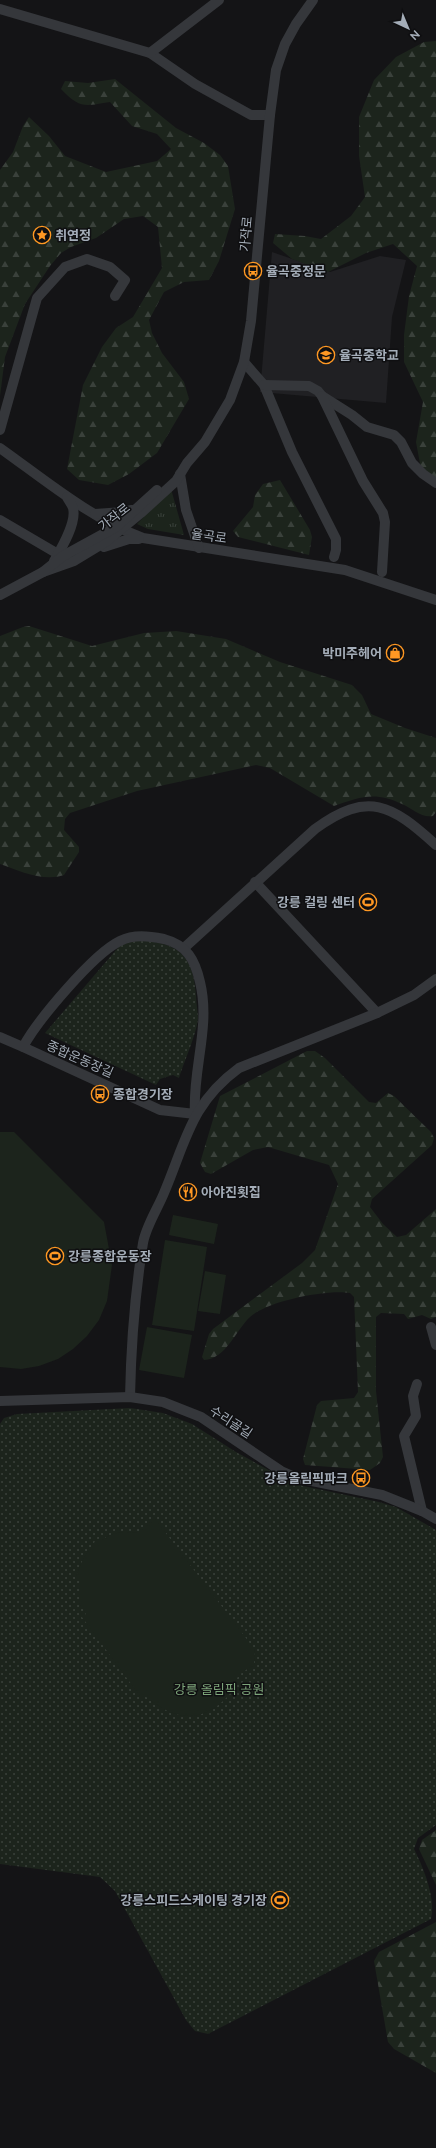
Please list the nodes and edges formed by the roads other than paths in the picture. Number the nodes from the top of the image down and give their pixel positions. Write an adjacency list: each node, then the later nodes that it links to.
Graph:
1 (219, 0): 4 (street)
2 (313, 0): 5 (street, 가작로)
3 (0, 9): 4 (street)
4 (150, 53): 5 (street)
5 (270, 115): 7 (street, 가작로)
6 (115, 296): 10 (street)
7 (244, 362): 8 (street); 12 (street, 가작로)
8 (264, 384): 9 (street); 23 (street)
9 (322, 396): 14 (street); 26 (street)
10 (0, 430)
11 (0, 448): 15 (street, 율곡로)
12 (187, 463): 13 (street, 가작로); 16 (street, 가작로)
13 (180, 474): 19 (street, 가작로); 21 (street)
14 (436, 482)
15 (66, 495): 17 (street, 율곡로); 22 (street)
16 (134, 509): 17 (street); 19 (street, 가작로)
17 (95, 514): 19 (street, 율곡로)
18 (0, 520): 22 (street)
19 (119, 528): 20 (street, 율곡로); 24 (street, 가작로); 25 (street, 가작로)
20 (143, 538): 21 (street, 율곡로); 24 (street)
21 (199, 548): 28 (street, 율곡로)
22 (58, 554): 25 (street)
23 (334, 557)
24 (74, 561): 25 (street, 가작로)
25 (47, 569): 27 (street, 가작로)
26 (382, 572)
27 (0, 595)
28 (436, 600)
29 (436, 845): 30 (street)
30 (255, 882): 31 (street); 33 (street)
31 (184, 948): 35 (street); 36 (street)
32 (436, 979): 33 (street)
33 (377, 1013): 36 (street)
34 (0, 1037): 35 (street, 종합운동장길)
35 (23, 1047): 36 (street, 종합운동장길)
36 (195, 1114): 40 (street)
37 (431, 1327): 38 (street)
38 (436, 1345)
39 (417, 1384): 42 (street)
40 (130, 1397): 41 (street, 수리골길); 42 (street, 수리골길)
41 (0, 1401)
42 (422, 1511): 43 (street, 수리골길)
43 (436, 1519)

